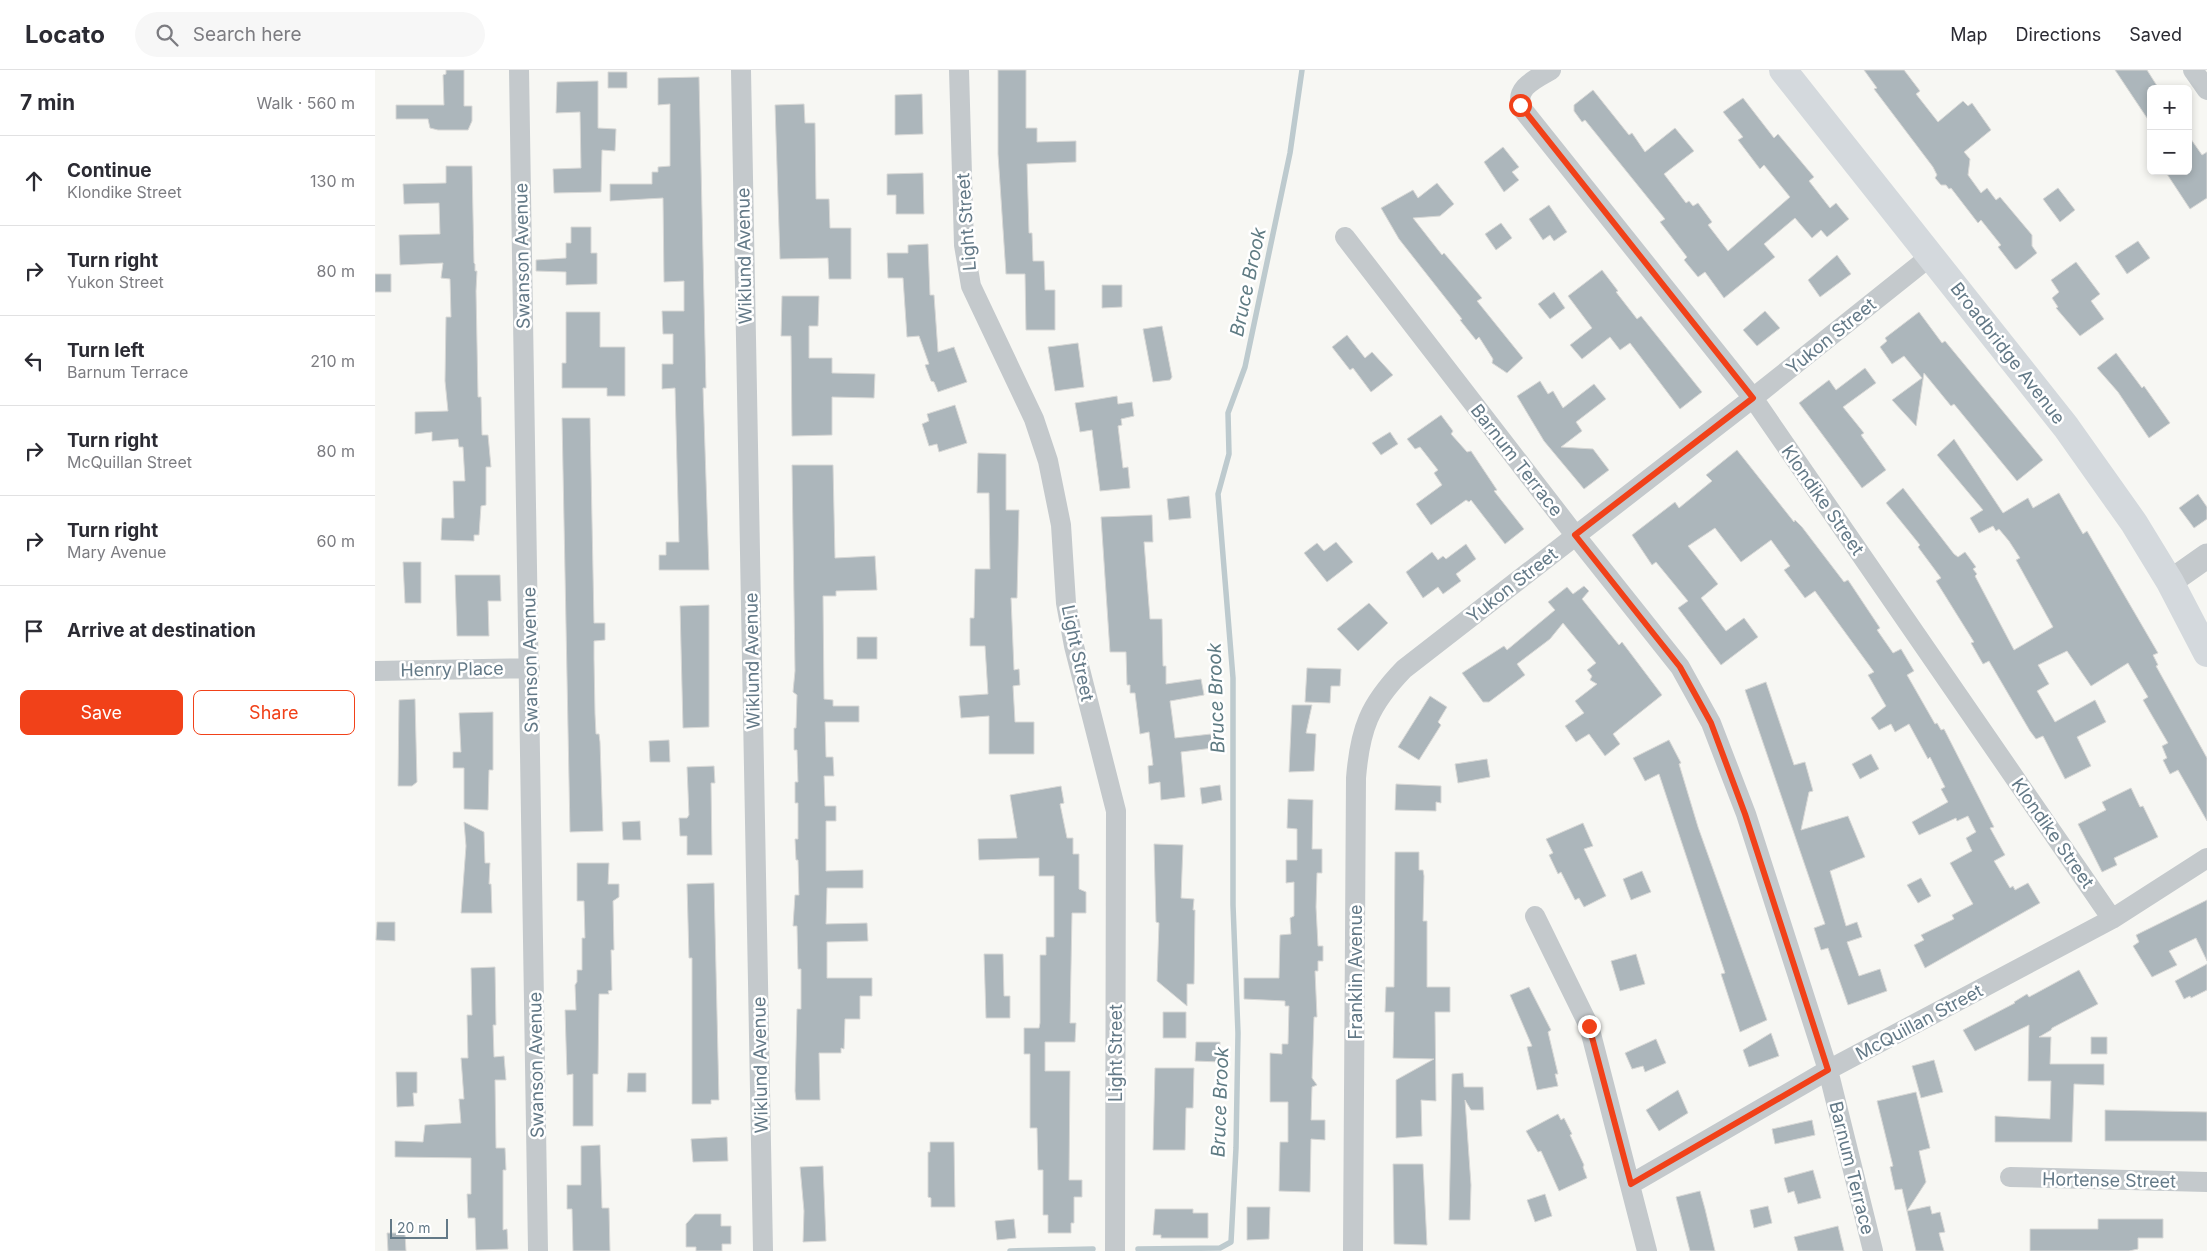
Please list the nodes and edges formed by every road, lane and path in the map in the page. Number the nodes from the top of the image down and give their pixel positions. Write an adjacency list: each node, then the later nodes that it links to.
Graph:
1 (519, 70): 15 (street, Swanson Avenue)
2 (741, 70): 26 (street, Wiklund Avenue)
3 (959, 70): 27 (street, Light Street)
4 (1551, 70): 10 (street, Klondike Street)
5 (1783, 70): 9 (main road, Broadbridge Avenue)
6 (2193, 70): 7 (street)
7 (2207, 90)
8 (1345, 238): 11 (street, Barnum Terrace)
9 (1931, 255): 10 (street, Yukon Street); 13 (main road, Broadbridge Avenue)
10 (1753, 398): 11 (street, Yukon Street); 20 (street, Klondike Street)
11 (1575, 535): 17 (street, Yukon Street); 21 (street, Barnum Terrace)
12 (2207, 556): 13 (street)
13 (2169, 582): 14 (main road, Broadbridge Avenue)
14 (2207, 653)
15 (530, 668): 16 (street, Henry Place); 25 (street, Swanson Avenue)
16 (375, 671)
17 (1380, 697): 28 (street, Franklin Avenue)
18 (2207, 858): 20 (street, McQuillan Street)
19 (1535, 916): 24 (street)
20 (2112, 919): 21 (street, McQuillan Street)
21 (1828, 1070): 24 (street, McQuillan Street); 30 (street, Barnum Terrace)
22 (2010, 1178): 23 (street, Hortense Street)
23 (2207, 1182)
24 (1631, 1184): 29 (street)
25 (539, 1251)
26 (763, 1251)
27 (1115, 1251)
28 (1353, 1251)
29 (1647, 1251)
30 (1873, 1251)

